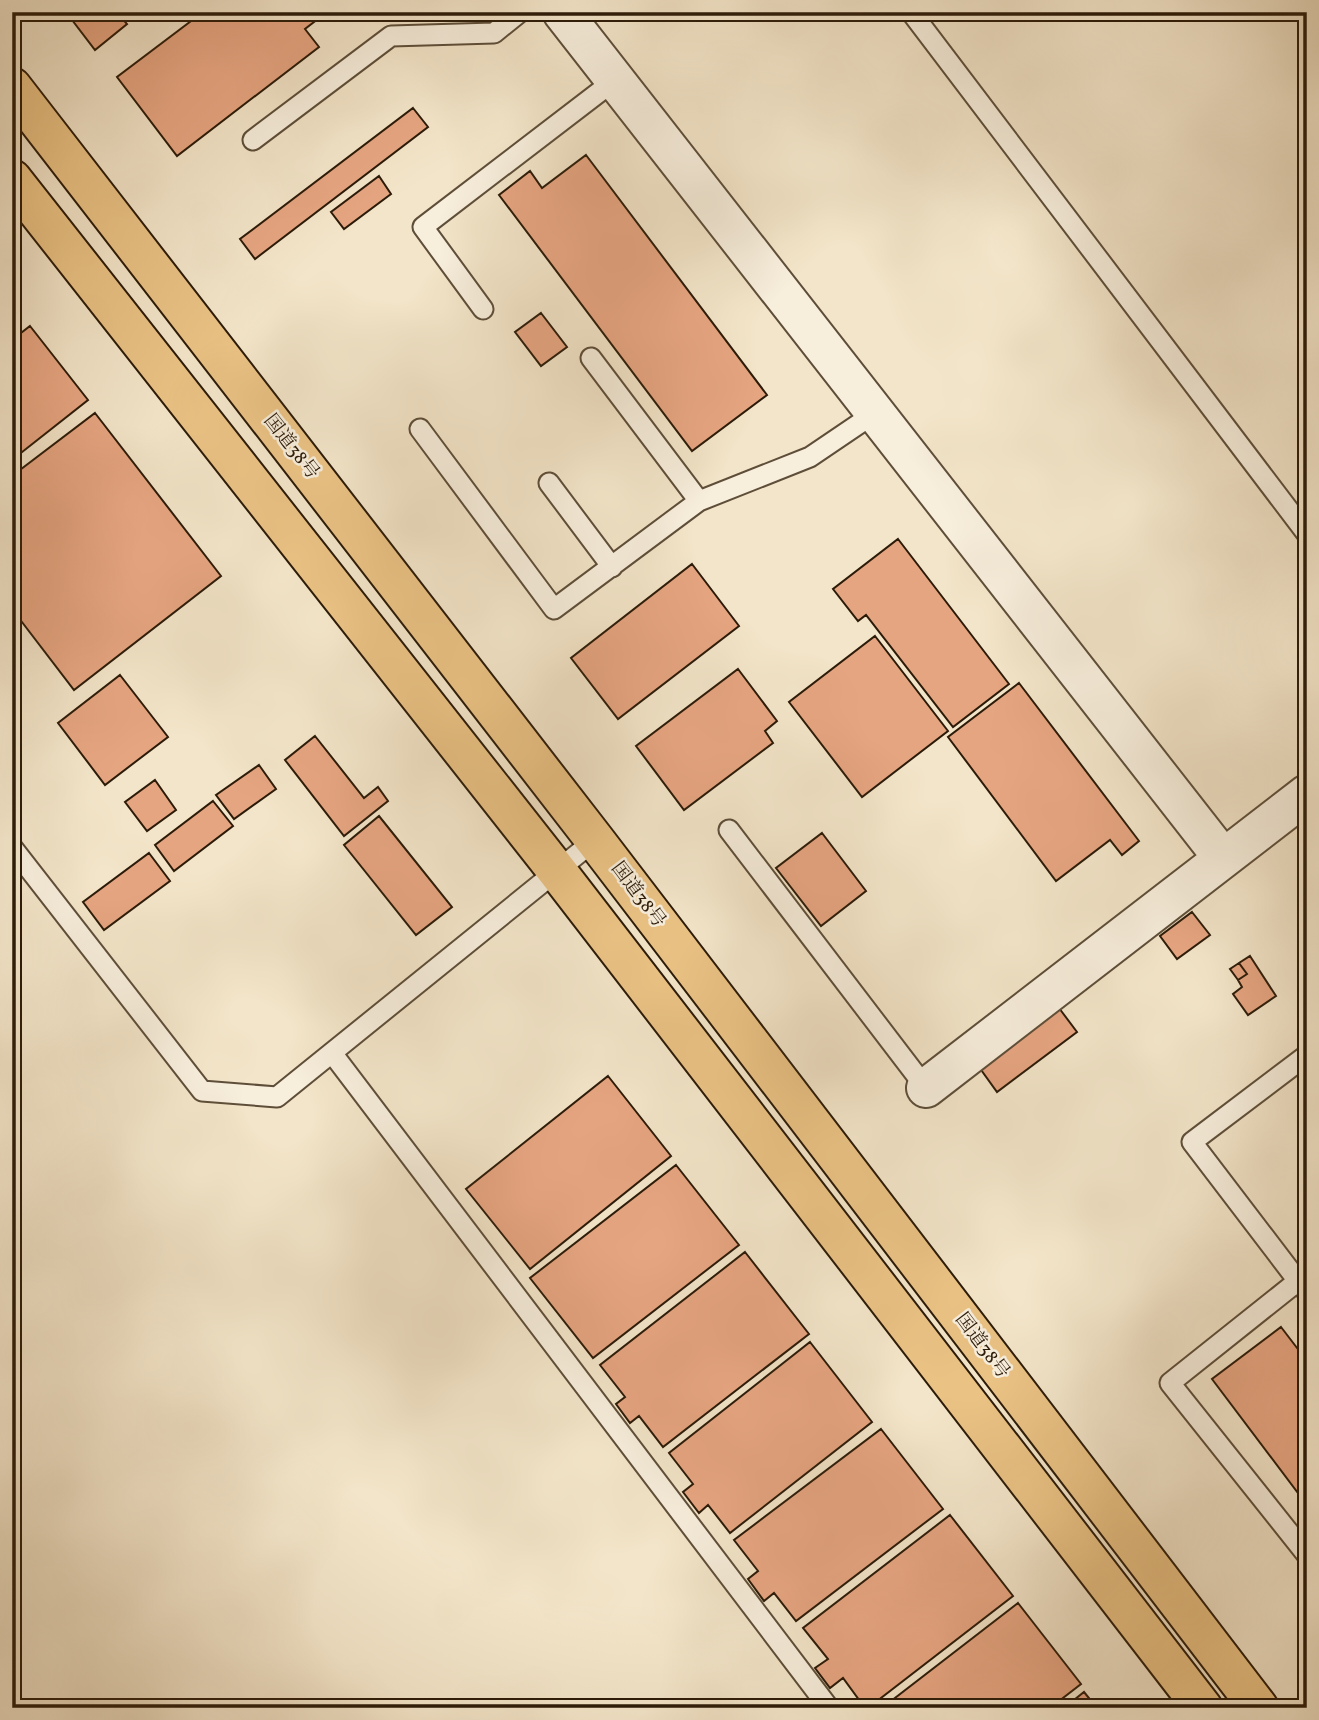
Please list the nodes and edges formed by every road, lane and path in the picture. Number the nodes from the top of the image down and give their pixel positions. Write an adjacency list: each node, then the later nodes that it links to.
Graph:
1 (520, 12): 6 (lane)
2 (562, 12): 4 (street)
3 (911, 12): 14 (lane)
4 (615, 80): 8 (lane); 10 (street)
5 (12, 87): 18 (highway, 国道38号)
6 (253, 140)
7 (12, 179): 21 (highway)
8 (483, 309)
9 (591, 358): 13 (lane)
10 (875, 413): 13 (lane); 20 (street)
11 (420, 429): 15 (lane)
12 (549, 483): 15 (lane)
13 (699, 501): 15 (lane)
14 (1307, 534)
15 (612, 567)
16 (1307, 794): 20 (street)
17 (729, 830): 24 (lane)
18 (595, 840): 21 (lane); 29 (highway, 国道38号)
19 (12, 847): 22 (lane)
20 (1223, 858): 24 (street)
21 (557, 871): 22 (lane); 28 (highway)
22 (332, 1053): 27 (lane)
23 (1307, 1055): 25 (lane)
24 (926, 1088)
25 (1302, 1287): 26 (lane)
26 (1307, 1555)
27 (830, 1708)
28 (1203, 1708)
29 (1259, 1708)

